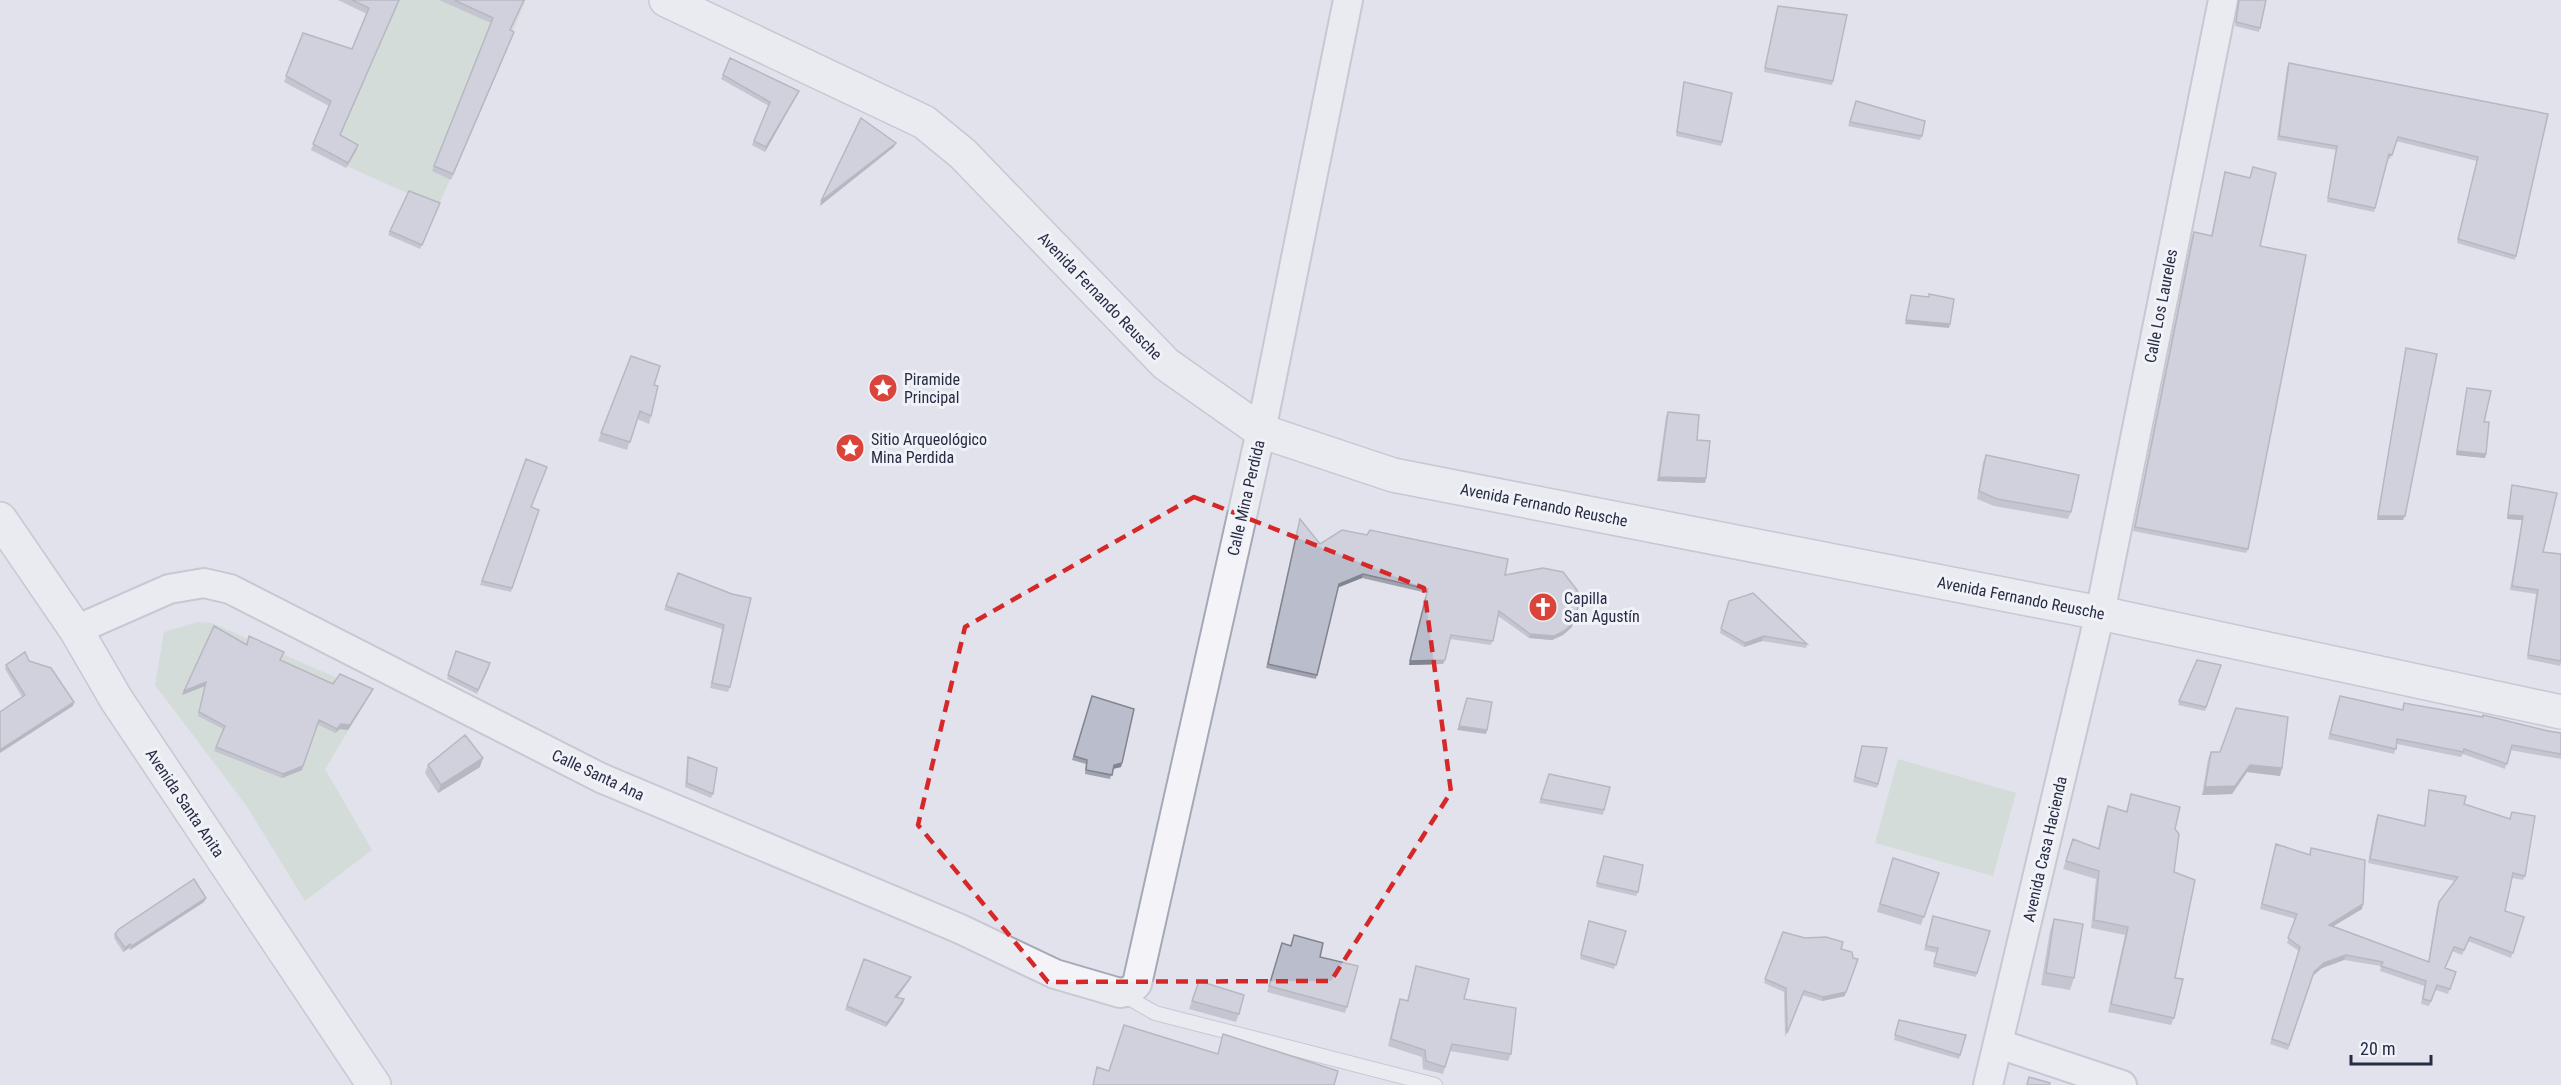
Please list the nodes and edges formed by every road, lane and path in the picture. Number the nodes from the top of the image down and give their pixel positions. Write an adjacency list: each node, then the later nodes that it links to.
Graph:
1 (666, 0): 4 (street, Avenida Fernando Reusche)
2 (1348, 0): 4 (street, Calle Mina Perdida)
3 (2223, 0): 6 (street, Calle Los Laureles)
4 (1261, 431): 6 (street, Avenida Fernando Reusche); 9 (street, Calle Mina Perdida)
5 (0, 519): 7 (street, Avenida Santa Anita)
6 (2100, 613): 8 (street, Avenida Fernando Reusche); 10 (street, Avenida Casa Hacienda)
7 (76, 630): 9 (street, Calle Santa Ana); 11 (street, Avenida Santa Anita)
8 (2561, 712)
9 (1125, 992): 12 (lane)
10 (1999, 1044): 13 (street, Avenida Casa Hacienda); 14 (street)
11 (374, 1085)
12 (1436, 1085)
13 (1988, 1085)
14 (2122, 1085)

